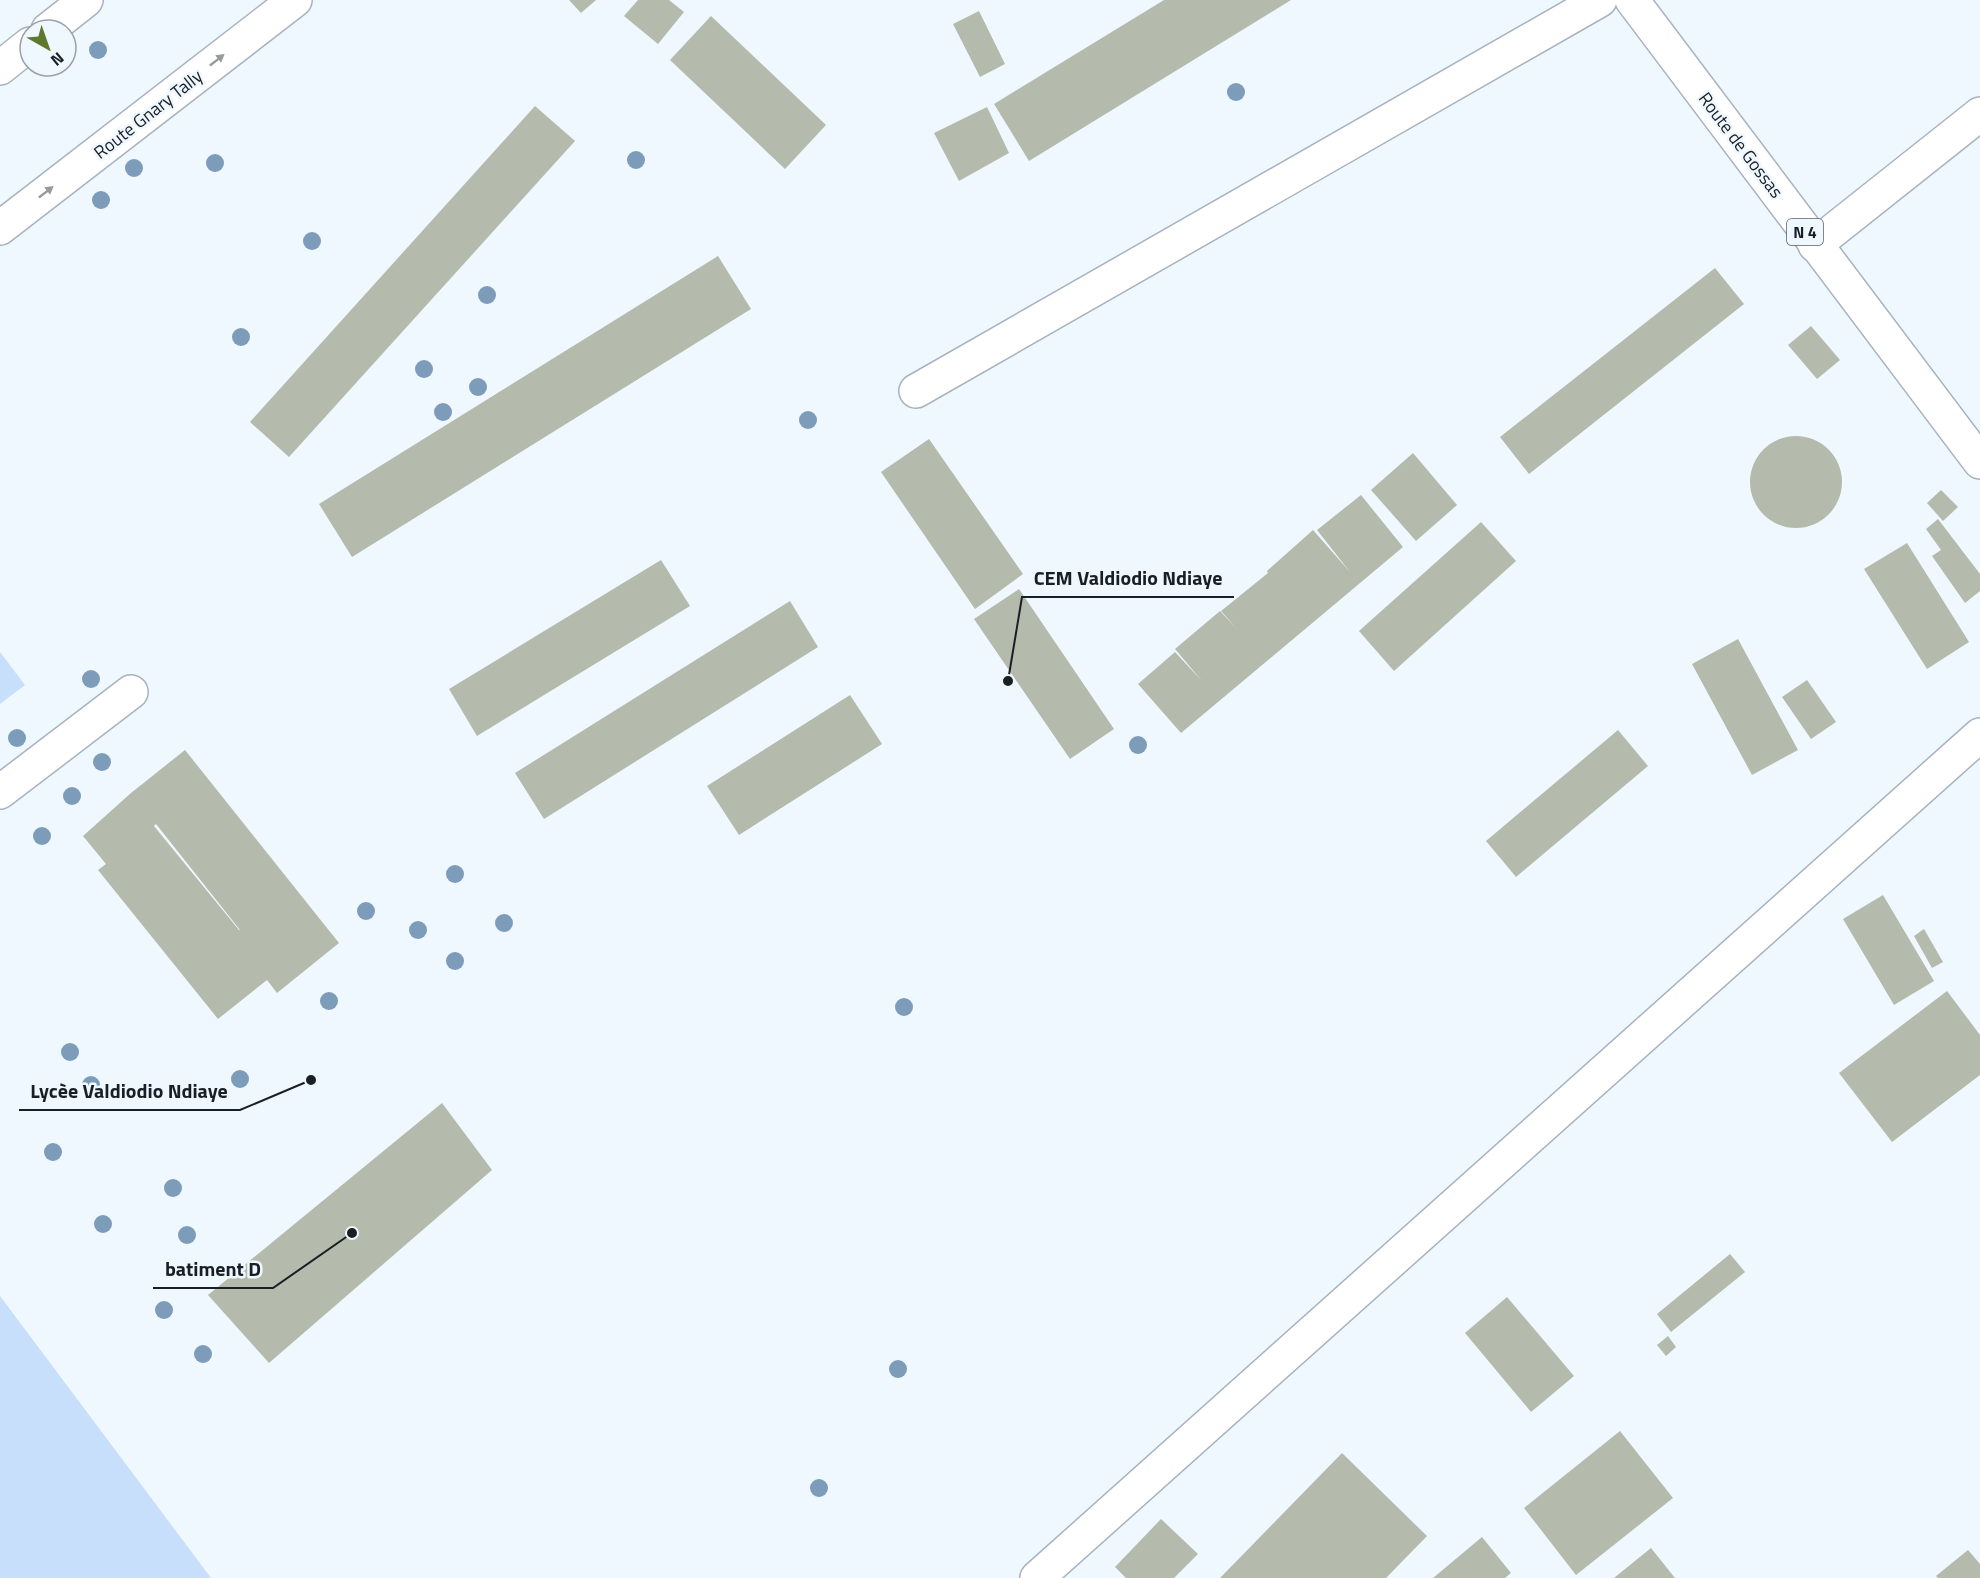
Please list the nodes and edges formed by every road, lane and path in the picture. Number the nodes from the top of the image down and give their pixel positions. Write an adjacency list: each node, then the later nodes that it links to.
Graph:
1 (86, 0): 5 (street)
2 (295, 0): 9 (street, Route Gnary Tally, one-way to 2)
3 (1600, 0): 11 (street)
4 (1632, 0): 10 (street, Route de Gossas / N 4)
5 (63, 18)
6 (18, 54): 7 (street)
7 (0, 68)
8 (1980, 114): 10 (street)
9 (0, 228)
10 (1815, 245): 12 (street, Route de Gossas / N 4)
11 (916, 392)
12 (1980, 462)
13 (131, 692): 15 (street)
14 (1980, 735): 16 (street)
15 (0, 792)
16 (1037, 1578)

